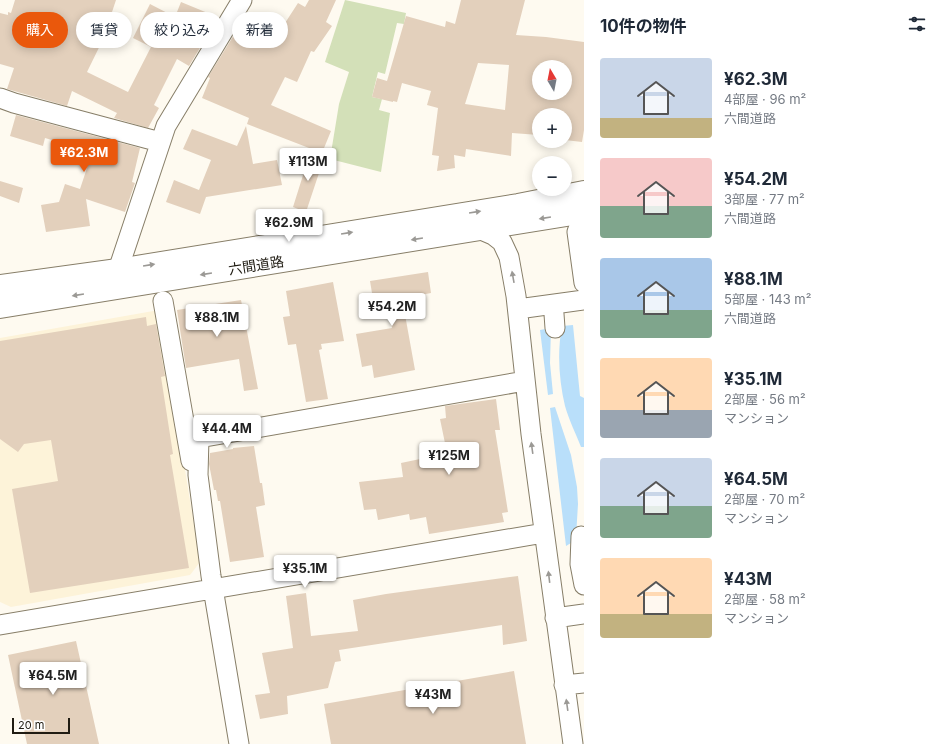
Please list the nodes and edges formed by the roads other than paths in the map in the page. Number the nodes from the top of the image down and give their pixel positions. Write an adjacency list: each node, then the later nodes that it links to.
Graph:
1 (242, 0): 3 (street)
2 (0, 98): 3 (street)
3 (160, 142): 7 (street)
4 (584, 192): 7 (street, 六間道路, one-way to 4)
5 (584, 212): 6 (street, 六間道路, one-way to 6); 8 (street)
6 (479, 229): 12 (street, 六間道路, one-way to 12); 13 (street, one-way to 6)
7 (118, 270): 9 (street, 六間道路)
8 (584, 283)
9 (0, 286)
10 (584, 300): 13 (street)
11 (163, 301): 15 (street)
12 (0, 307)
13 (518, 309): 14 (street)
14 (525, 381): 15 (street); 16 (street, one-way to 14)
15 (198, 475): 19 (street)
16 (544, 533): 19 (street); 21 (street, one-way to 16)
17 (581, 536): 18 (street)
18 (584, 585)
19 (213, 589): 22 (street); 25 (street)
20 (584, 614): 21 (street)
21 (555, 618): 24 (street)
22 (0, 625)
23 (584, 683): 24 (street)
24 (564, 685): 26 (street, one-way to 24)
25 (239, 744)
26 (573, 744)

